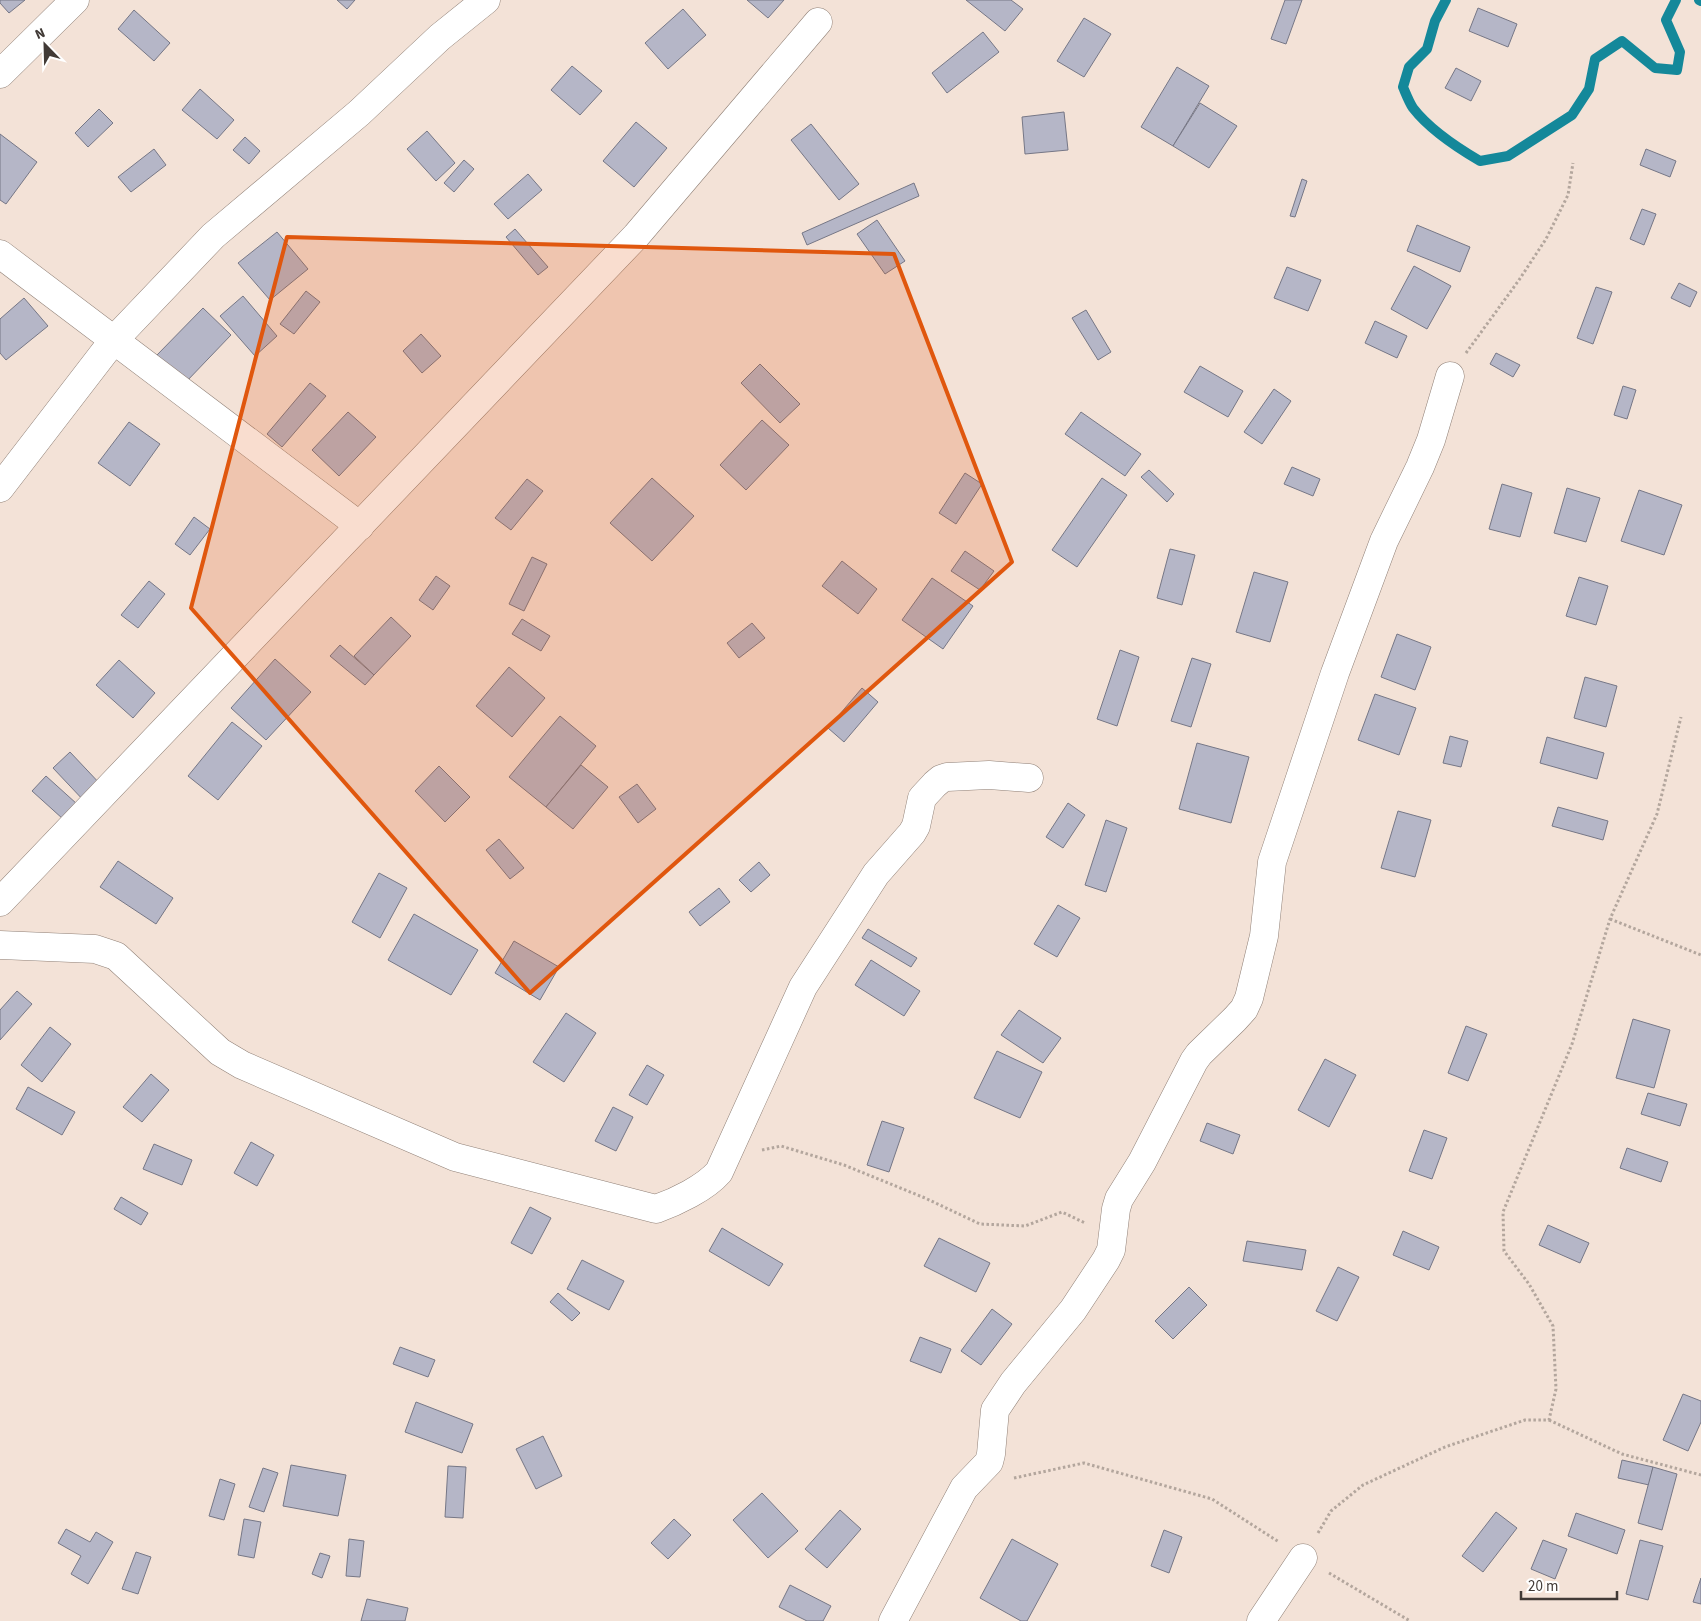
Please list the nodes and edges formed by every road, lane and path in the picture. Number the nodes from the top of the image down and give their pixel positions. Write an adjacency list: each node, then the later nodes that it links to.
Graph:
1 (75, 0): 4 (street)
2 (486, 0): 7 (street)
3 (818, 22): 10 (street)
4 (0, 74)
5 (1572, 163): 8 (path)
6 (0, 254): 7 (street)
7 (113, 341): 9 (street); 10 (street)
8 (1450, 376): 18 (street)
9 (0, 488)
10 (360, 526): 13 (street)
11 (1681, 716): 14 (path)
12 (1029, 778): 15 (street)
13 (0, 902)
14 (1610, 919): 16 (path); 19 (path)
15 (0, 945)
16 (1701, 955)
17 (762, 1150): 18 (path)
18 (1113, 1235): 23 (street)
19 (1549, 1420): 20 (path); 22 (path)
20 (1701, 1475)
21 (1010, 1478): 22 (path)
22 (1303, 1558): 24 (street); 25 (path)
23 (893, 1621)
24 (1261, 1621)
25 (1410, 1621)

